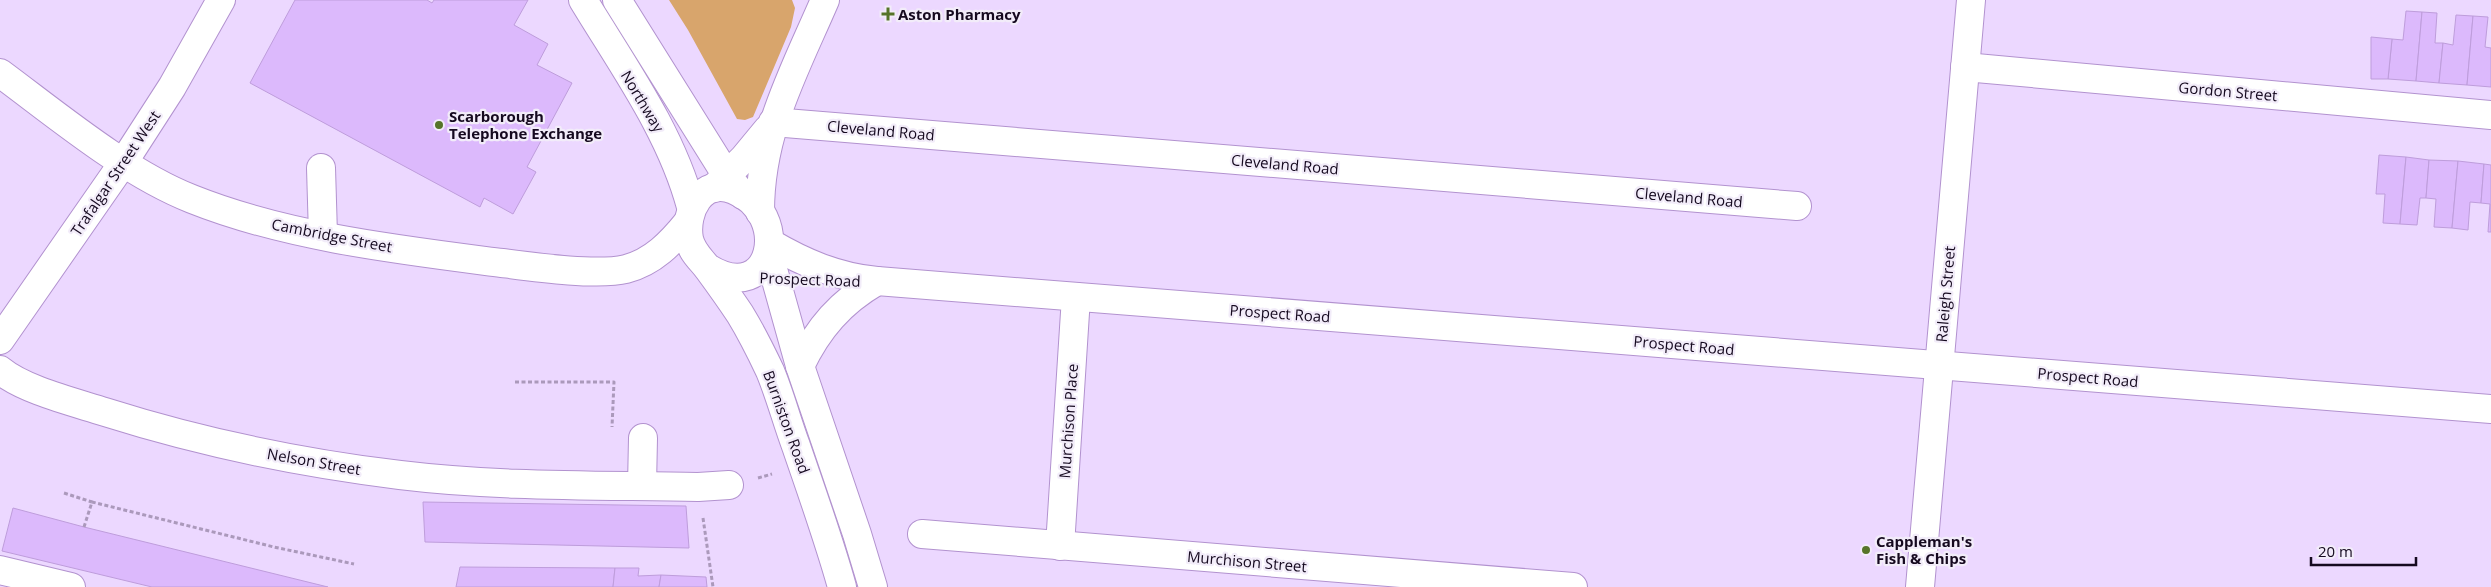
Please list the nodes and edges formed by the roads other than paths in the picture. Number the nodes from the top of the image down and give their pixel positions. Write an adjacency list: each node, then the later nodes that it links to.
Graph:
1 (221, 0): 10 (street, Trafalgar Street West)
2 (583, 0): 14 (street, Northway)
3 (617, 0): 12 (street, Northway)
4 (825, 0): 9 (street)
5 (1971, 0): 6 (street, Raleigh Street)
6 (1965, 67): 8 (street, Gordon Street); 21 (street, Raleigh Street)
7 (0, 73): 10 (street, Cambridge Street)
8 (2491, 115)
9 (773, 122): 12 (street); 12 (street); 13 (street, Cleveland Road)
10 (123, 163): 15 (street, Cambridge Street); 20 (street, Trafalgar Street West)
11 (321, 168): 15 (street)
12 (736, 193): 14 (street); 16 (street)
13 (1797, 206)
14 (690, 215): 15 (street, Cambridge Street); 17 (street)
15 (323, 235)
16 (771, 259): 17 (street); 18 (street, Prospect Road); 22 (street, Burniston Road)
17 (708, 268): 32 (street, Burniston Road)
18 (877, 281): 19 (street, Prospect Road); 22 (street, Prospect Road)
19 (1076, 297): 21 (street, Prospect Road); 29 (street, Murchison Place)
20 (0, 340)
21 (1939, 365): 24 (street, Prospect Road); 35 (street, Raleigh Street)
22 (800, 366): 33 (street, Burniston Road)
23 (0, 370): 27 (street, Nelson Street)
24 (2491, 409)
25 (643, 438): 27 (street)
26 (729, 485): 27 (street, Nelson Street)
27 (642, 486)
28 (922, 534): 29 (street, Murchison Street)
29 (1060, 546): 34 (street, Murchison Street)
30 (0, 570): 31 (street)
31 (70, 587)
32 (842, 587)
33 (873, 587)
34 (1573, 587)
35 (1920, 587)

